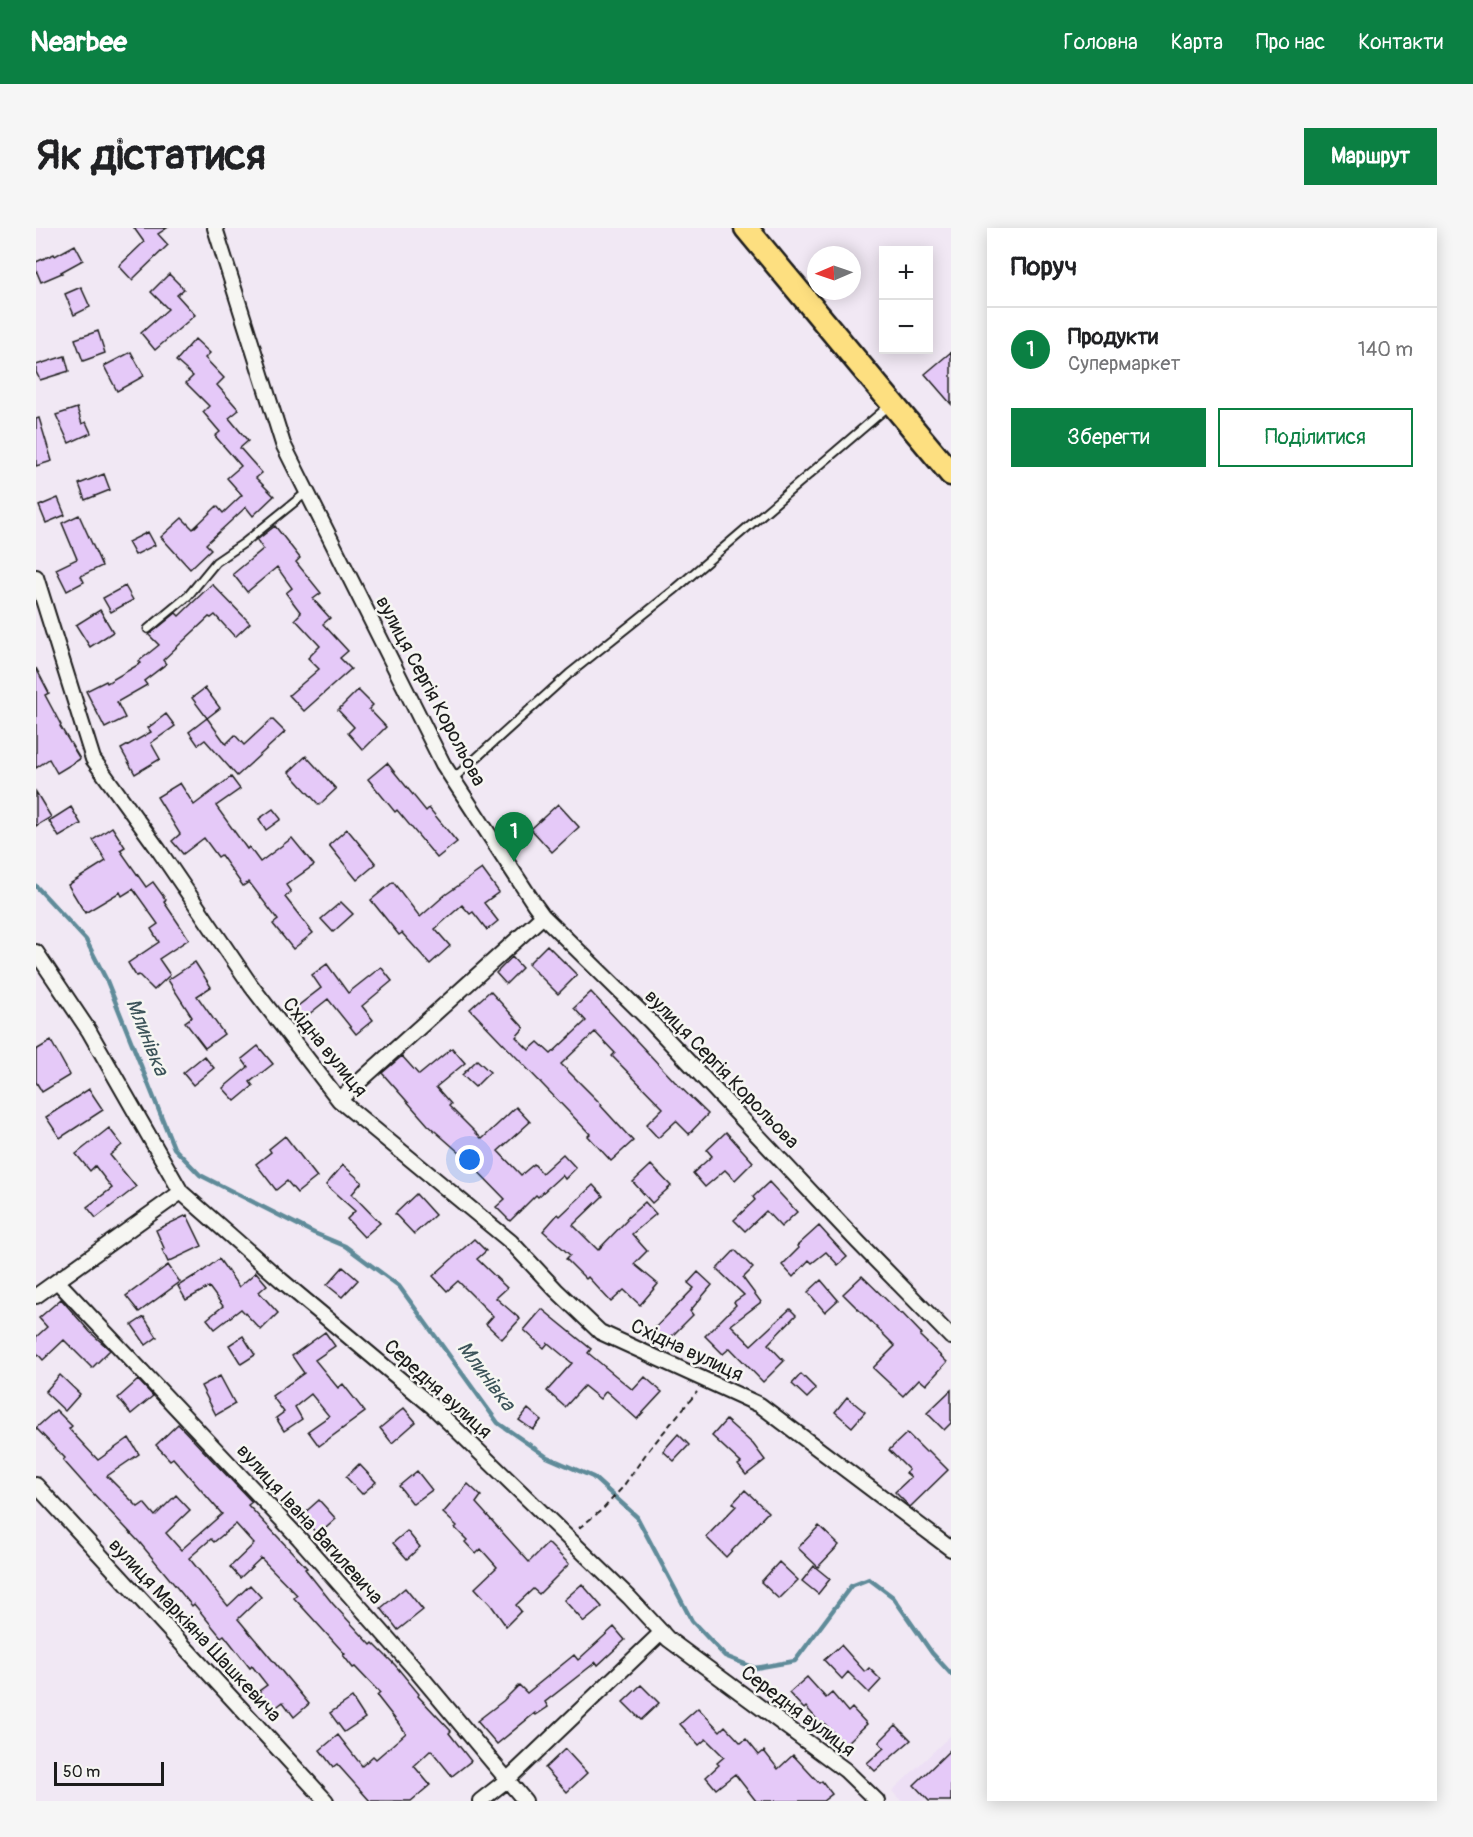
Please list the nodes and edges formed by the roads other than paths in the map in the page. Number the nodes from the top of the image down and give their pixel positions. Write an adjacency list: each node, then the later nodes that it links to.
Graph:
1 (215, 228): 5 (street, вулиця Сергія Корольова)
2 (746, 228): 3 (main road)
3 (892, 403): 4 (main road); 8 (lane)
4 (951, 474)
5 (307, 492): 7 (lane); 8 (street, вулиця Сергія Корольова)
6 (36, 577): 11 (street, Східна вулиця)
7 (148, 629)
8 (453, 779): 9 (street, вулиця Сергія Корольова)
9 (543, 916): 11 (street); 15 (street, вулиця Сергія Корольова)
10 (36, 952): 12 (street, Середня вулиця)
11 (339, 1100): 17 (street, Східна вулиця)
12 (181, 1192): 13 (street); 18 (street, Середня вулиця)
13 (57, 1281): 14 (street); 19 (street, вулиця Івана Вагилевича)
14 (36, 1296)
15 (951, 1337)
16 (36, 1485): 20 (street, вулиця Маркіяна Шашкевича)
17 (951, 1549)
18 (662, 1632): 19 (street); 23 (street, Середня вулиця)
19 (507, 1780): 21 (street); 22 (street, вулиця Івана Вагилевича)
20 (326, 1801)
21 (480, 1801)
22 (525, 1801)
23 (877, 1801)

